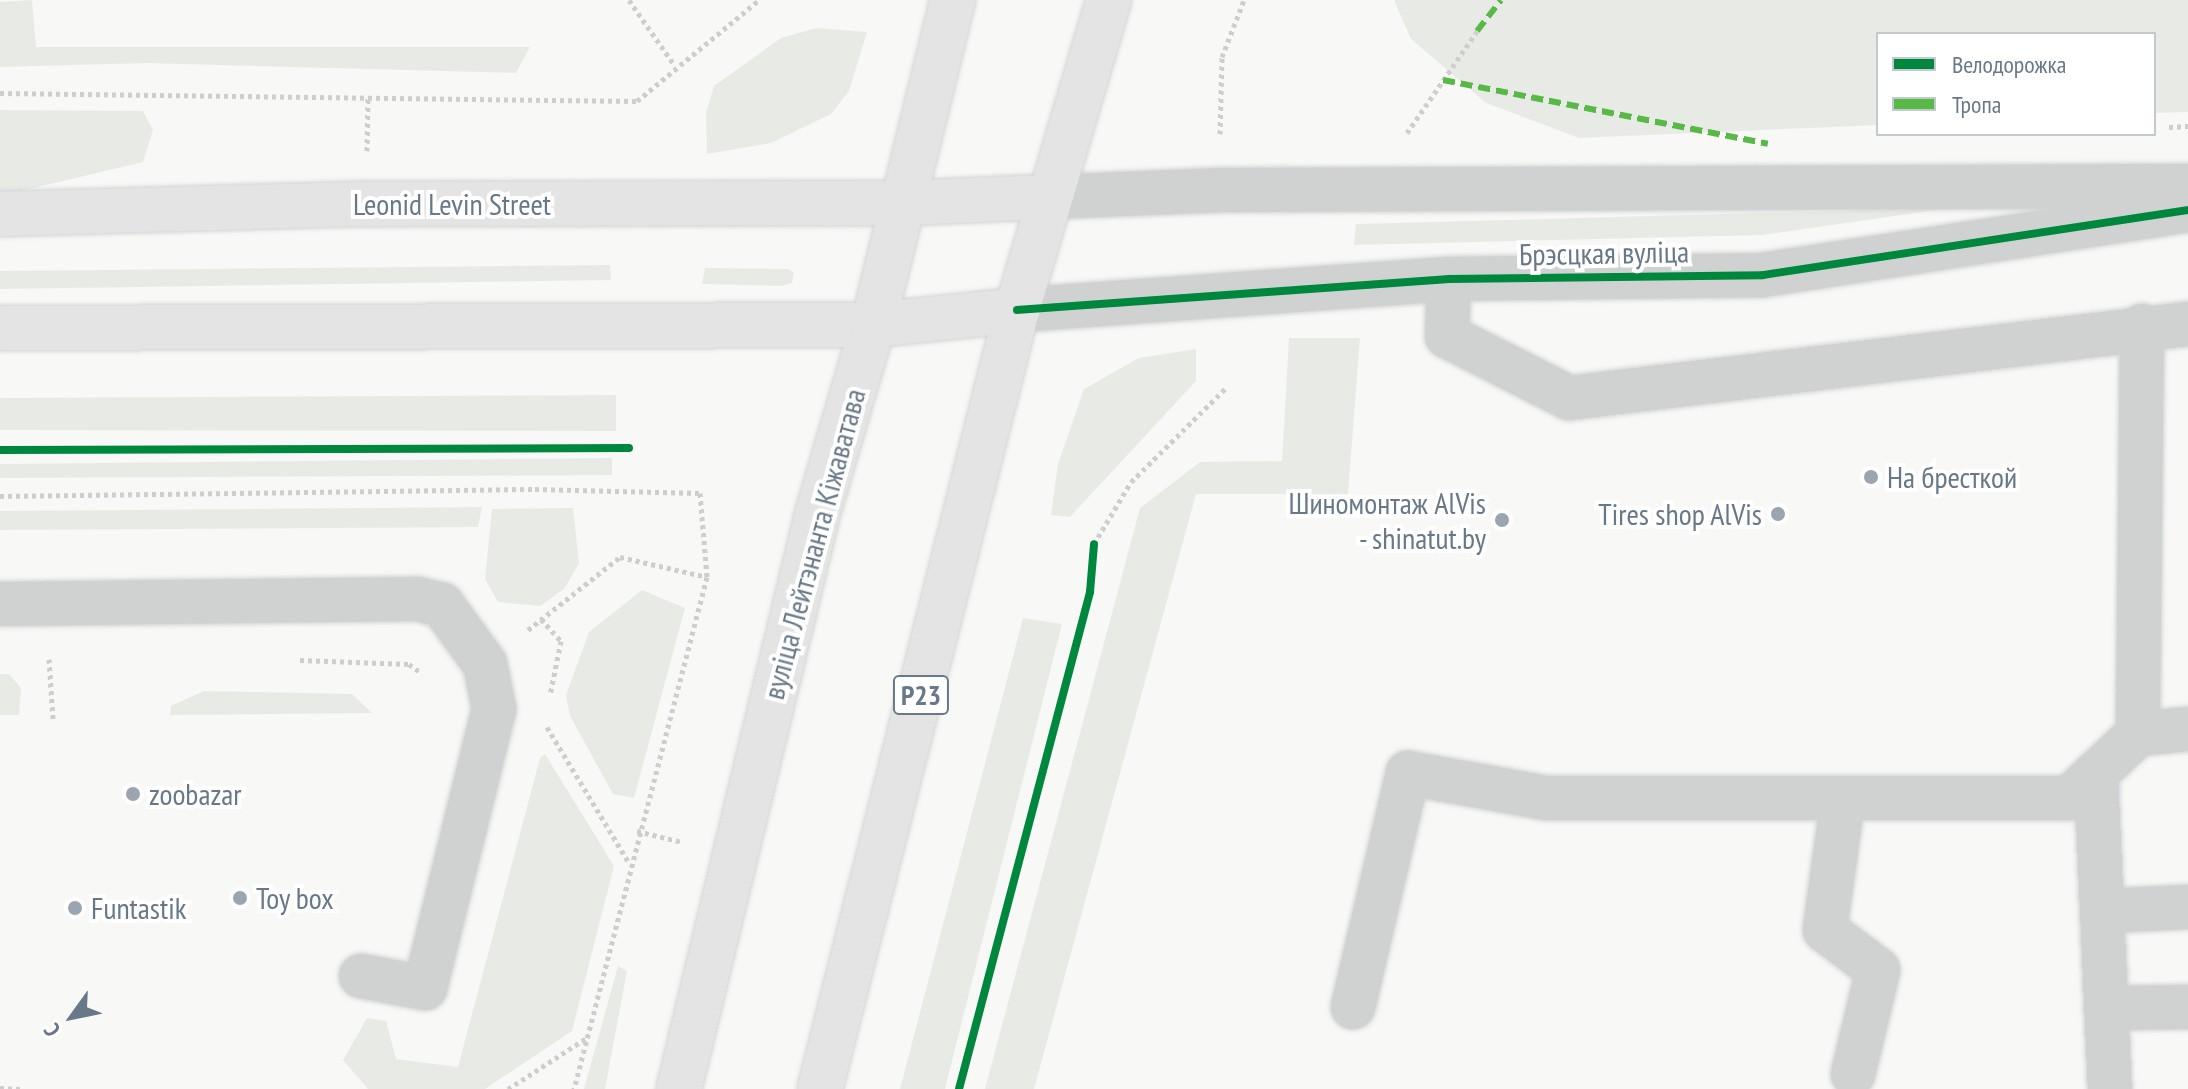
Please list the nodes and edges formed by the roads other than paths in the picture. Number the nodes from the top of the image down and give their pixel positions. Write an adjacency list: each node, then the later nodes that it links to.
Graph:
1 (953, 0): 5 (main road, вуліца Лейтэнанта Кіжаватава)
2 (1109, 0): 4 (main road, Р23)
3 (2188, 186): 4 (street, Брэсцкая вуліца)
4 (1048, 197): 5 (main road, Брэсцкая вуліца); 9 (main road, Р23)
5 (904, 203): 7 (main road, Leonid Levin Street); 11 (main road, вуліца Лейтэнанта Кіжаватава)
6 (2188, 210): 8 (street, Брэсцкая вуліца)
7 (0, 214)
8 (1449, 279): 9 (street, Брэсцкая вуліца); 12 (street)
9 (1017, 310): 11 (main road, Брэсцкая вуліца); 27 (main road, Р23)
10 (2188, 324): 12 (street)
11 (873, 325): 13 (main road); 26 (main road, вуліца Лейтэнанта Кіжаватава)
12 (2142, 326): 16 (street)
13 (0, 328)
14 (0, 604): 21 (street)
15 (2188, 729): 16 (street)
16 (2138, 734): 17 (street)
17 (2096, 773): 18 (street); 20 (street)
18 (1843, 798): 22 (street); 25 (street)
19 (2188, 907): 20 (street)
20 (2102, 911): 24 (street)
21 (361, 976)
22 (1353, 1007)
23 (2188, 1007): 24 (street)
24 (2107, 1008): 28 (street)
25 (1853, 1074)
26 (679, 1089)
27 (820, 1089)
28 (2110, 1089)

